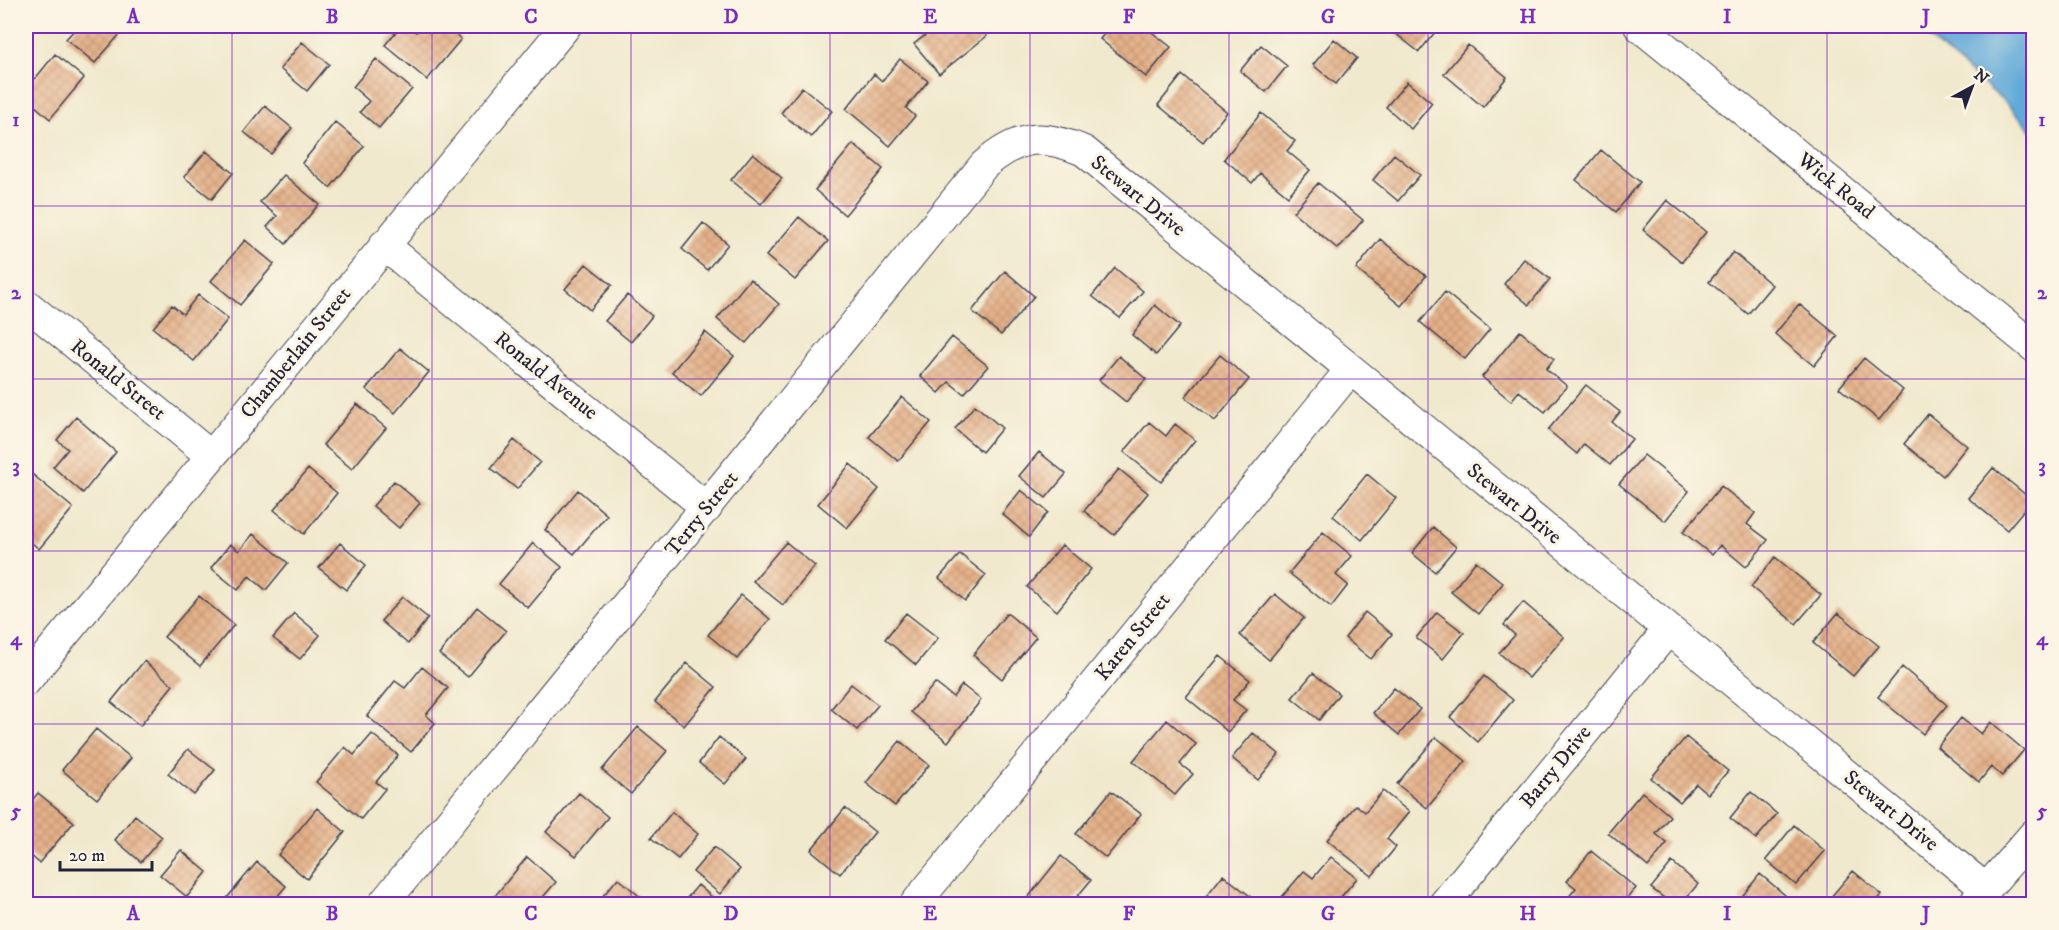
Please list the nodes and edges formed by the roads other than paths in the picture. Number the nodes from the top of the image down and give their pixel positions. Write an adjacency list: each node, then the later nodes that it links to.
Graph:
1 (566, 26): 4 (street, Chamberlain Street)
2 (1639, 26): 6 (street, Wick Road)
3 (1034, 139): 7 (street, Stewart Drive); 9 (street, Terry Street)
4 (384, 245): 8 (street, Chamberlain Street); 9 (street, Ronald Avenue)
5 (26, 304): 8 (street, Ronald Street)
6 (2034, 347)
7 (1350, 370): 10 (street, Stewart Drive); 15 (street, Karen Street)
8 (211, 456): 11 (street, Chamberlain Street)
9 (707, 508): 14 (street, Terry Street)
10 (1668, 630): 13 (street, Stewart Drive); 16 (street, Barry Drive)
11 (26, 681)
12 (2034, 834): 13 (street)
13 (1980, 897)
14 (383, 904)
15 (915, 904)
16 (1444, 904)

